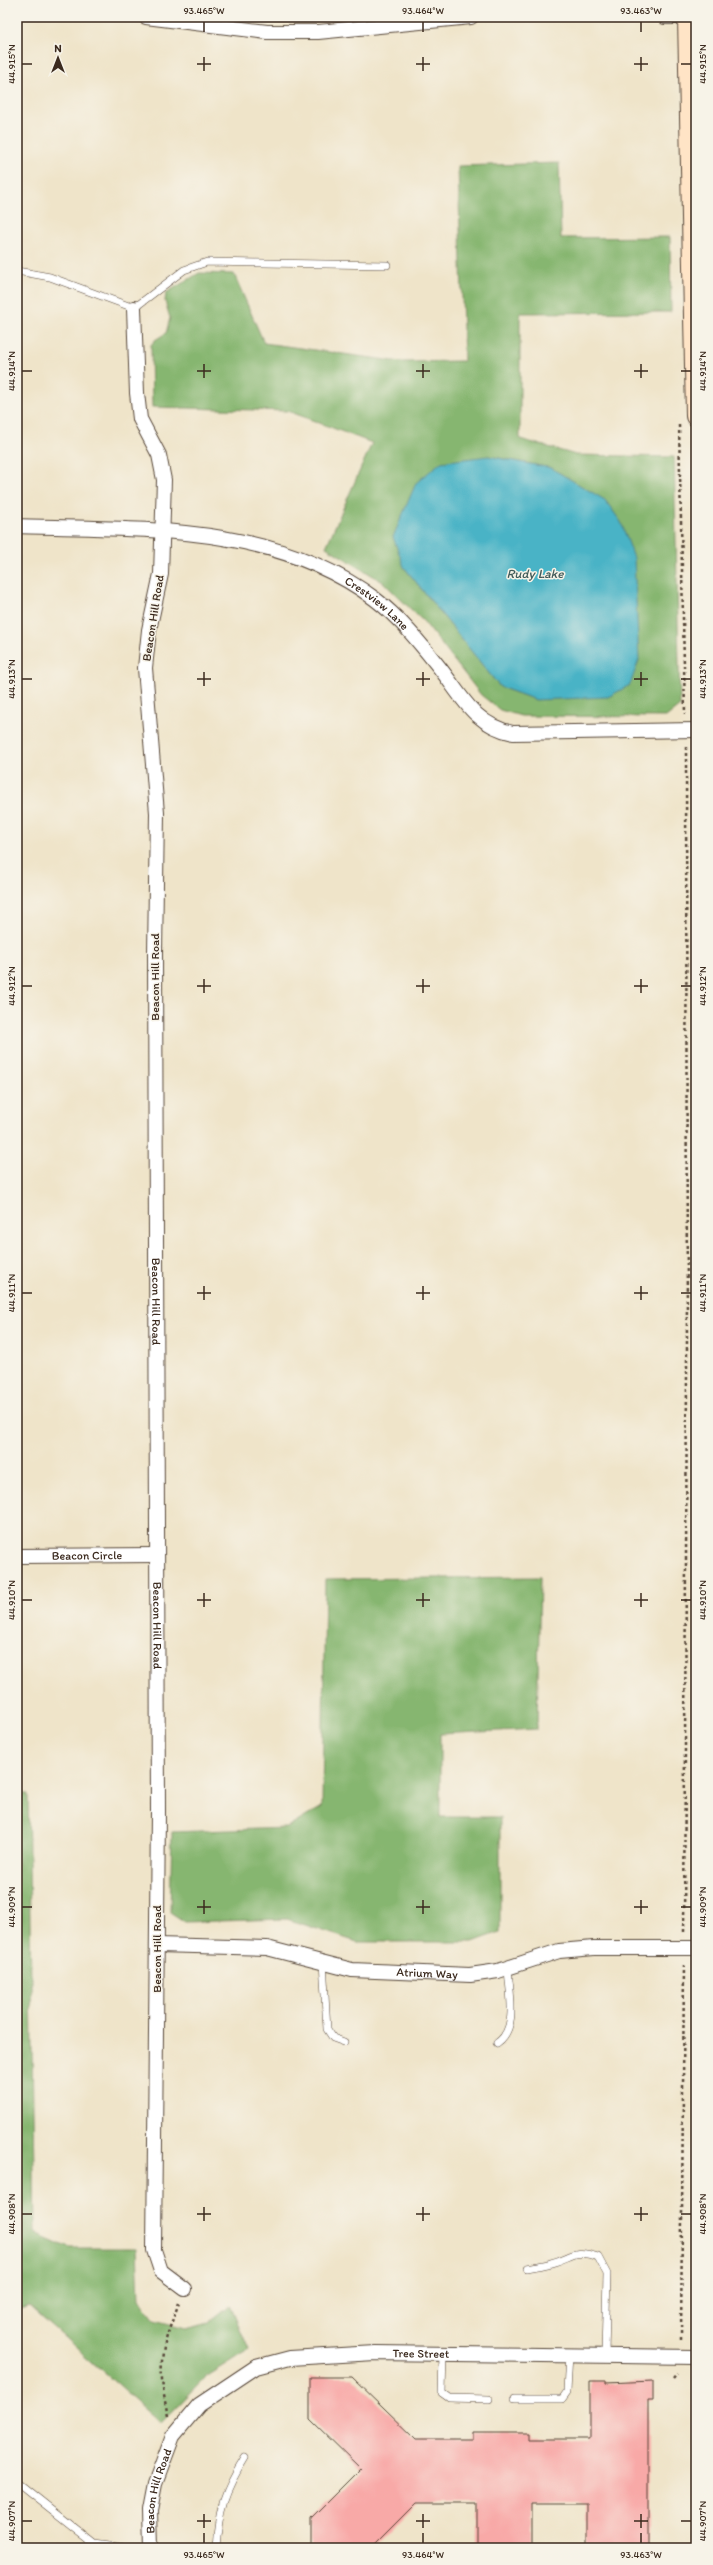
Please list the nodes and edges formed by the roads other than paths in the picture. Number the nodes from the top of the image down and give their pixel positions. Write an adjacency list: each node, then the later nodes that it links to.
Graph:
1 (146, 17): 2 (street)
2 (471, 17)
3 (666, 17): 4 (street)
4 (677, 17)
5 (688, 17): 8 (street)
6 (387, 265): 9 (lane)
7 (17, 271): 9 (lane)
8 (695, 276): 10 (street)
9 (134, 308): 12 (street, Beacon Hill Road)
10 (688, 419)
11 (17, 526): 12 (street, Crestview Lane)
12 (163, 532): 13 (street, Crestview Lane); 14 (street, Beacon Hill Road)
13 (691, 730)
14 (156, 1555): 15 (street, Beacon Circle); 16 (street, Beacon Hill Road)
15 (17, 1556)
16 (157, 1945): 18 (street, Atrium Way); 23 (street, Beacon Hill Road)
17 (690, 1948): 19 (street, Atrium Way)
18 (323, 1962): 19 (street, Atrium Way); 20 (lane)
19 (508, 1968): 21 (lane)
20 (344, 2042)
21 (497, 2043)
22 (527, 2268): 26 (lane)
23 (185, 2289)
24 (443, 2354): 25 (street, Tree Street); 28 (lane); 30 (street, Tree Street)
25 (569, 2354): 26 (street, Tree Street); 29 (lane)
26 (605, 2355): 27 (street, Tree Street)
27 (696, 2357)
28 (489, 2399)
29 (515, 2399)
30 (173, 2436): 34 (street, Beacon Hill Road)
31 (245, 2458): 35 (lane)
32 (17, 2482): 33 (lane)
33 (127, 2548)
34 (150, 2548)
35 (216, 2548)

